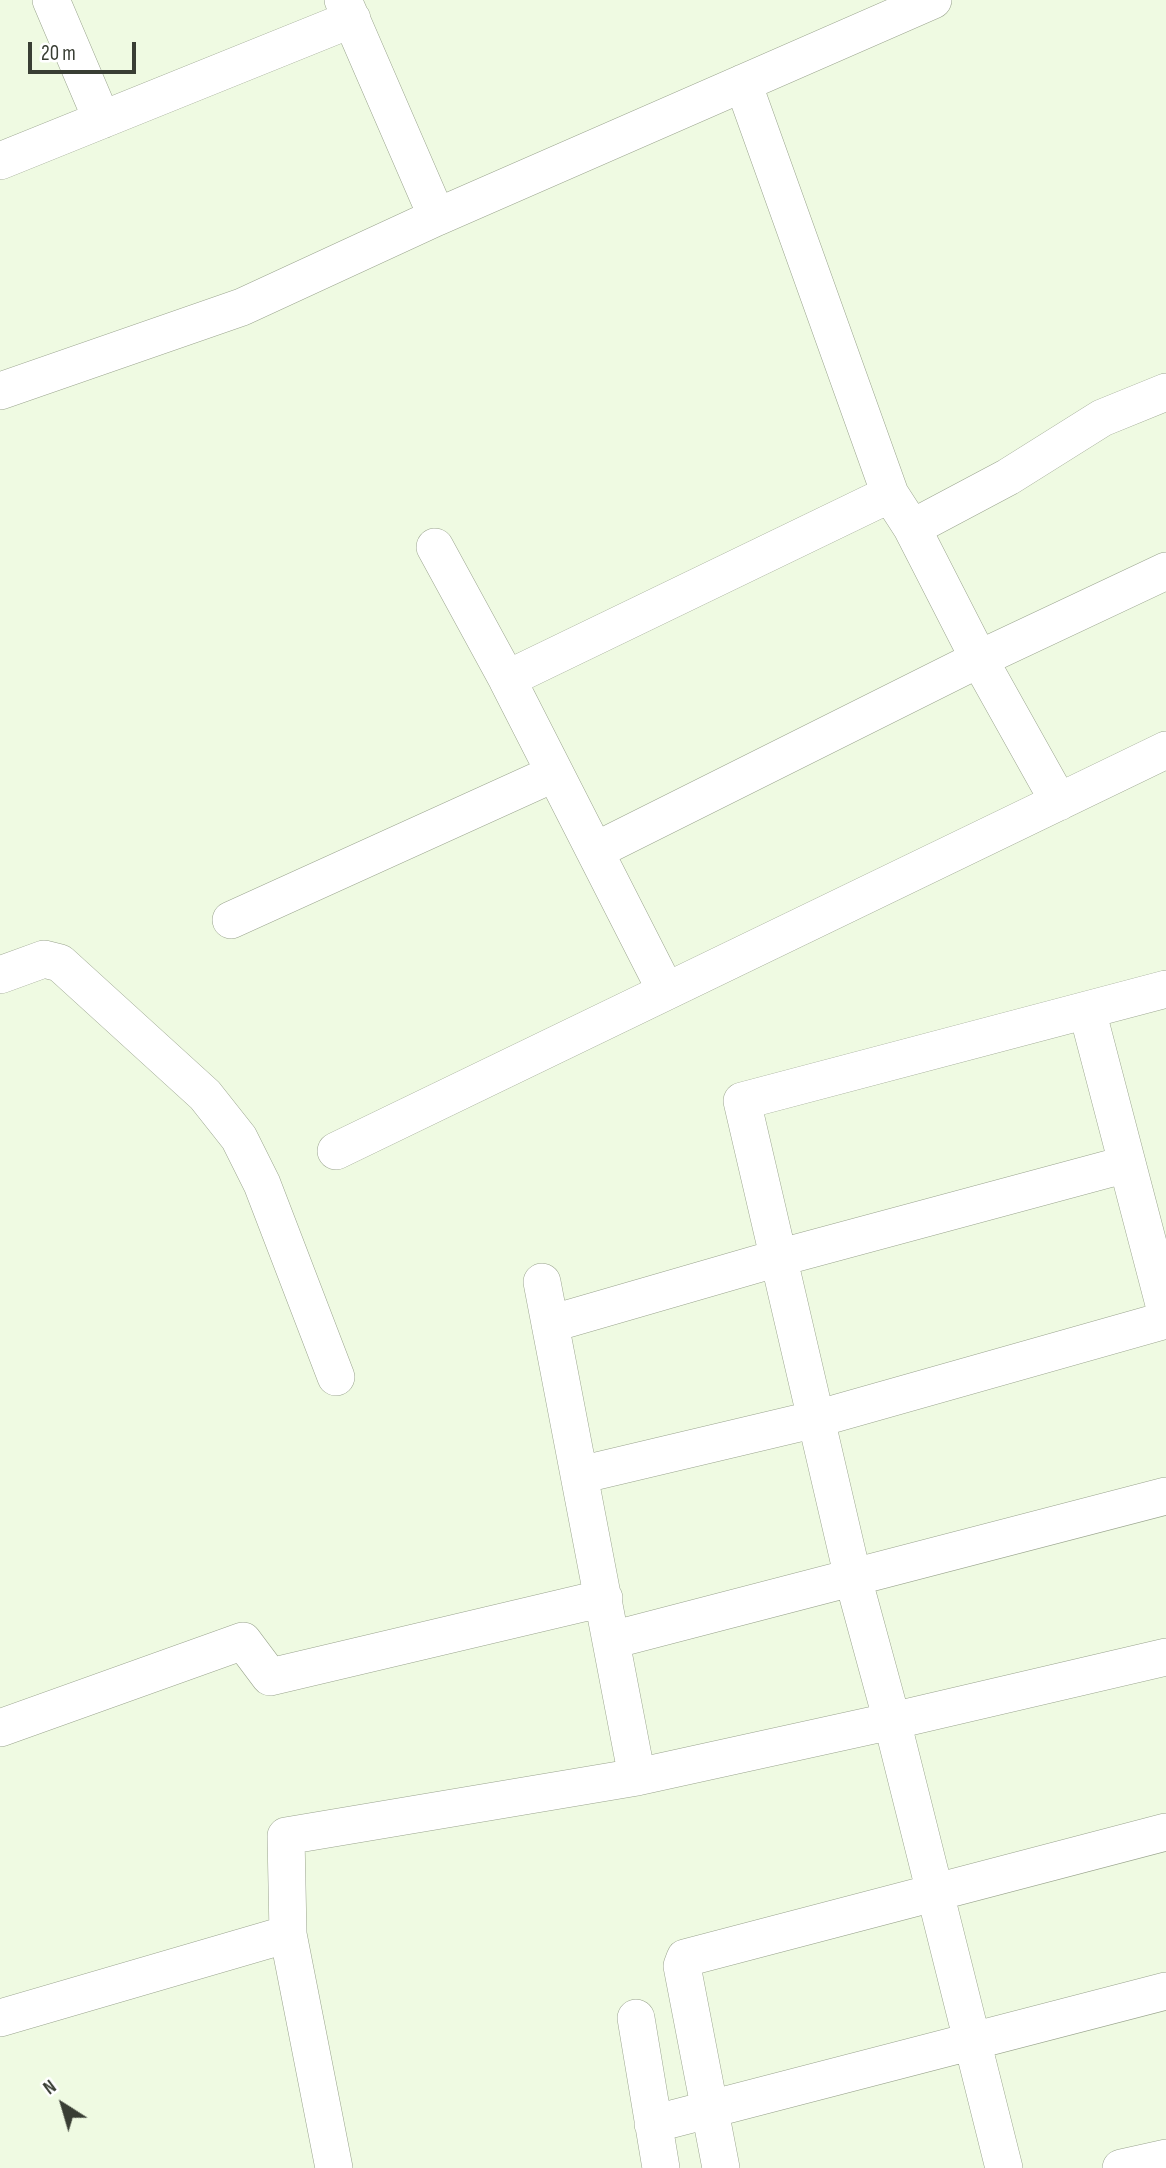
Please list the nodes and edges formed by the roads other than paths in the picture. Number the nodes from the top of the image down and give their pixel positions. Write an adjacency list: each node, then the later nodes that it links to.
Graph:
1 (51, 0): 5 (street)
2 (933, 0): 4 (street)
3 (347, 10): 5 (street); 7 (street)
4 (743, 83): 7 (street); 10 (street)
5 (102, 120): 6 (street)
6 (0, 162)
7 (437, 218): 8 (street)
8 (0, 391)
9 (1166, 392): 11 (street)
10 (890, 495): 11 (street); 15 (street)
11 (912, 528): 14 (street)
12 (435, 547): 15 (street)
13 (1166, 571): 14 (street)
14 (979, 659): 18 (street); 19 (street)
15 (507, 679): 17 (street)
16 (1166, 750): 18 (street)
17 (555, 773): 19 (street); 20 (street)
18 (1059, 802): 23 (street)
19 (595, 851): 23 (street)
20 (231, 920)
21 (0, 975): 32 (street)
22 (1166, 989): 24 (street)
23 (666, 991): 25 (street)
24 (1087, 1010): 26 (street); 27 (street)
25 (336, 1151)
26 (1127, 1164): 27 (street); 29 (street)
27 (778, 1258): 31 (street); 33 (street)
28 (542, 1282): 31 (street)
29 (1166, 1312)
30 (1166, 1320): 33 (street)
31 (550, 1324): 34 (street)
32 (335, 1377)
33 (816, 1419): 34 (street); 36 (street)
34 (580, 1475): 37 (street)
35 (1166, 1496): 36 (street)
36 (853, 1578): 38 (street); 40 (street)
37 (604, 1598): 38 (street); 41 (street)
38 (612, 1640): 42 (street)
39 (1166, 1657): 40 (street)
40 (892, 1721): 42 (street); 44 (street)
41 (0, 1728)
42 (637, 1777): 45 (street)
43 (1166, 1832): 44 (street)
44 (936, 1893): 49 (street); 50 (street)
45 (288, 1934): 47 (street); 53 (street)
46 (1166, 1991): 49 (street)
47 (0, 2018)
48 (636, 2018): 51 (street)
49 (972, 2040): 50 (street); 56 (street)
50 (710, 2110): 51 (street); 55 (street)
51 (653, 2124): 54 (street)
52 (1166, 2158): 57 (street)
53 (334, 2168)
54 (661, 2168)
55 (721, 2168)
56 (1004, 2168)
57 (1121, 2168)

